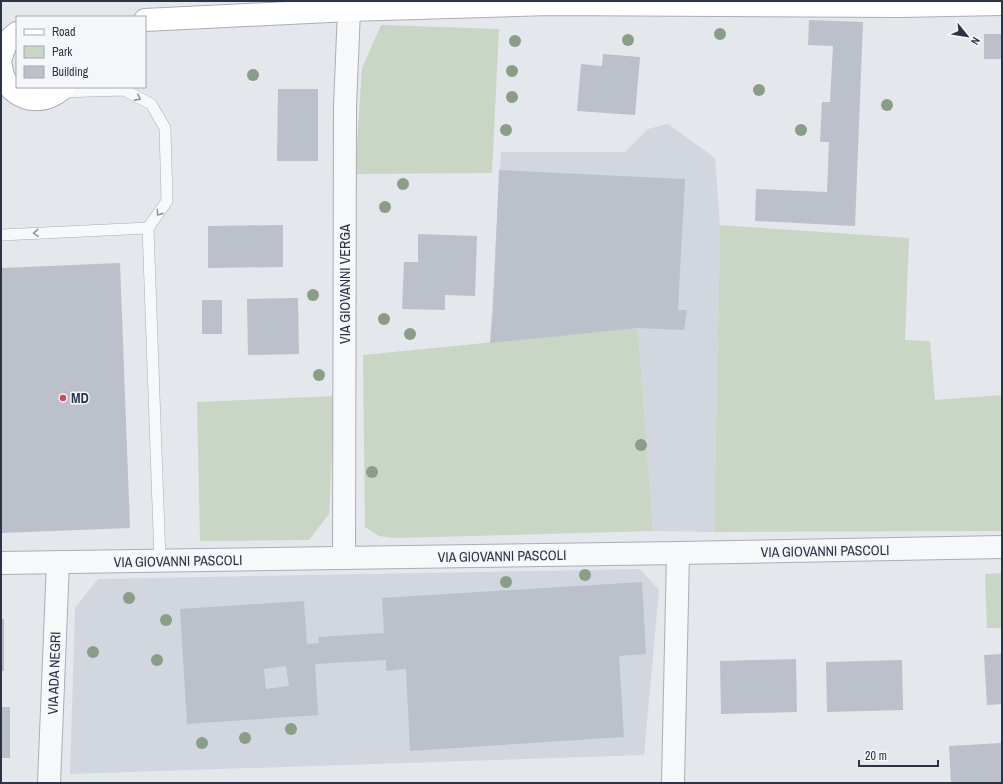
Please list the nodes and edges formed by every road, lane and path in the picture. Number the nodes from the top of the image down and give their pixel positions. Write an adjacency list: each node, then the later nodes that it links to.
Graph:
1 (1002, 4): 3 (main road)
2 (317, 6): 3 (main road); 4 (main road)
3 (349, 10): 13 (street, VIA GIOVANNI VERGA)
4 (146, 20)
5 (16, 33): 6 (main road)
6 (1, 56): 8 (main road)
7 (62, 90): 8 (main road); 9 (lane, one-way to 9)
8 (6, 91)
9 (148, 228): 10 (lane, one-way to 10); 14 (lane)
10 (1, 235)
11 (1002, 547): 12 (street, VIA GIOVANNI PASCOLI)
12 (678, 553): 13 (street, VIA GIOVANNI PASCOLI); 18 (street)
13 (344, 558): 14 (street, VIA GIOVANNI PASCOLI)
14 (160, 561): 15 (street, VIA GIOVANNI PASCOLI)
15 (58, 562): 16 (street, VIA GIOVANNI PASCOLI); 17 (street, VIA ADA NEGRI)
16 (1, 563)
17 (49, 783)
18 (673, 783)

